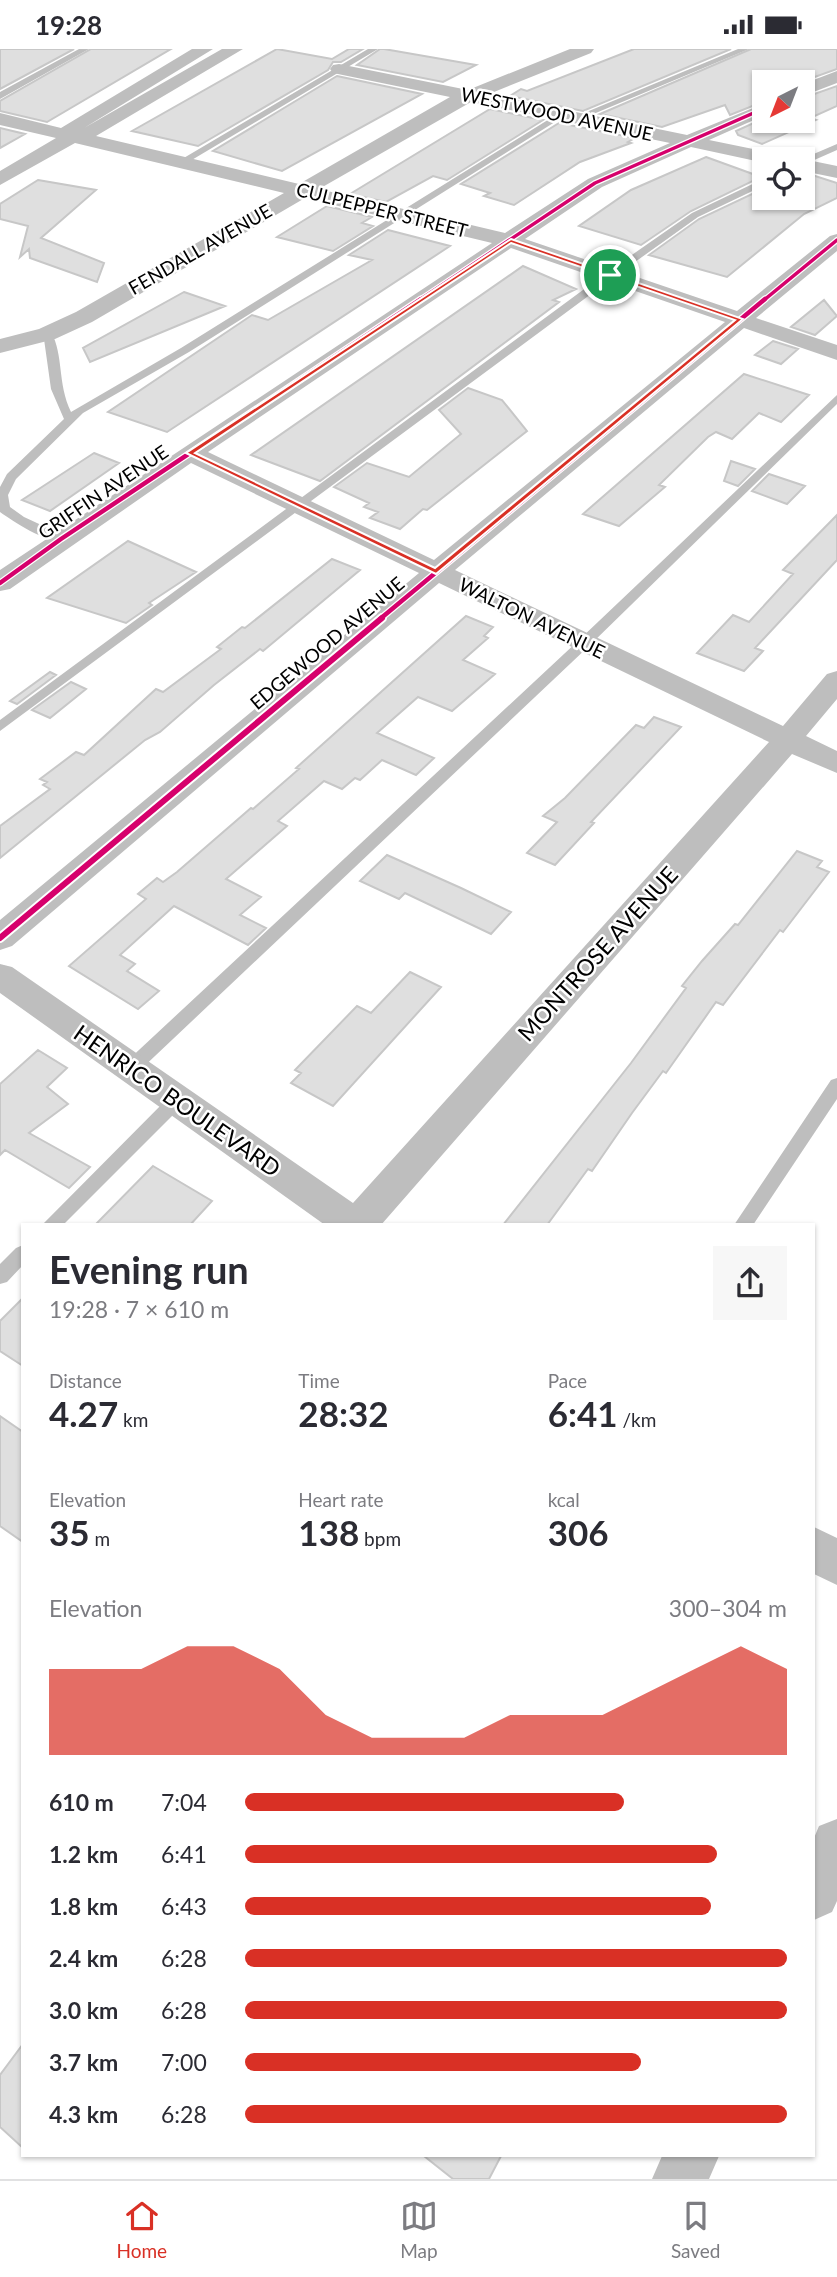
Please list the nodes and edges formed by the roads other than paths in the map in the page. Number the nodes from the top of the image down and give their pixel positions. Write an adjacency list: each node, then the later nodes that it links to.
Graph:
1 (85, 49): 12 (lane)
2 (204, 49): 17 (street)
3 (234, 49): 17 (street)
4 (374, 49): 8 (lane)
5 (538, 49): 9 (street)
6 (585, 49): 9 (street, FENDALL AVENUE)
7 (745, 49): 15 (lane)
8 (339, 69): 13 (street, WESTWOOD AVENUE); 22 (lane)
9 (524, 72): 13 (street, FENDALL AVENUE)
10 (837, 76): 11 (street)
11 (816, 85)
12 (0, 96)
13 (468, 96): 15 (street, WESTWOOD AVENUE); 27 (street, FENDALL AVENUE)
14 (752, 114): 18 (street, GRIFFIN AVENUE)
15 (569, 116): 18 (street, WESTWOOD AVENUE); 28 (lane)
16 (0, 119): 17 (street, CULPEPPER STREET)
17 (73, 136): 22 (street, CULPEPPER STREET); 25 (street)
18 (689, 141): 20 (street, WESTWOOD AVENUE); 30 (street, GRIFFIN AVENUE)
19 (837, 147): 21 (lane)
20 (752, 154)
21 (815, 158)
22 (182, 162): 27 (street, CULPEPPER STREET)
23 (815, 167): 24 (street)
24 (837, 172)
25 (0, 179)
26 (752, 187): 31 (lane)
27 (301, 190): 28 (street, CULPEPPER STREET); 33 (street, FENDALL AVENUE)
28 (401, 216): 30 (street, CULPEPPER STREET); 37 (lane)
29 (837, 240): 32 (street, EDGEWOOD AVENUE)
30 (511, 241): 31 (street, CULPEPPER STREET); 38 (street, GRIFFIN AVENUE)
31 (610, 275): 32 (street, CULPEPPER STREET); 39 (lane)
32 (740, 319): 35 (street, CULPEPPER STREET); 41 (street, EDGEWOOD AVENUE)
33 (47, 334): 34 (street, FENDALL AVENUE); 37 (lane)
34 (0, 346)
35 (837, 353)
36 (837, 398): 43 (lane)
37 (70, 420): 40 (lane)
38 (190, 453): 39 (street, WALTON AVENUE); 40 (street, GRIFFIN AVENUE)
39 (299, 506): 41 (street, WALTON AVENUE); 45 (lane)
40 (61, 539): 42 (street, GRIFFIN AVENUE)
41 (436, 572): 43 (street, WALTON AVENUE); 48 (street, EDGEWOOD AVENUE)
42 (0, 583)
43 (584, 643): 46 (street, WALTON AVENUE); 50 (lane)
44 (837, 681): 46 (street, MONTROSE AVENUE)
45 (0, 727)
46 (788, 740): 47 (street, WALTON AVENUE); 55 (street, MONTROSE AVENUE)
47 (837, 763)
48 (0, 938)
49 (2, 981): 50 (street, HENRICO BOULEVARD)
50 (131, 1068): 52 (street, HENRICO BOULEVARD)
51 (837, 1084): 56 (lane)
52 (177, 1100): 53 (lane); 54 (street, HENRICO BOULEVARD)
53 (53, 1223)
54 (353, 1223)
55 (358, 1223)
56 (744, 1223)
57 (21, 1255): 58 (lane)
58 (0, 1276)
59 (815, 1549): 60 (street)
60 (837, 1564)
61 (837, 1844): 62 (street)
62 (815, 1892)
63 (691, 2157): 64 (street)
64 (680, 2179)

